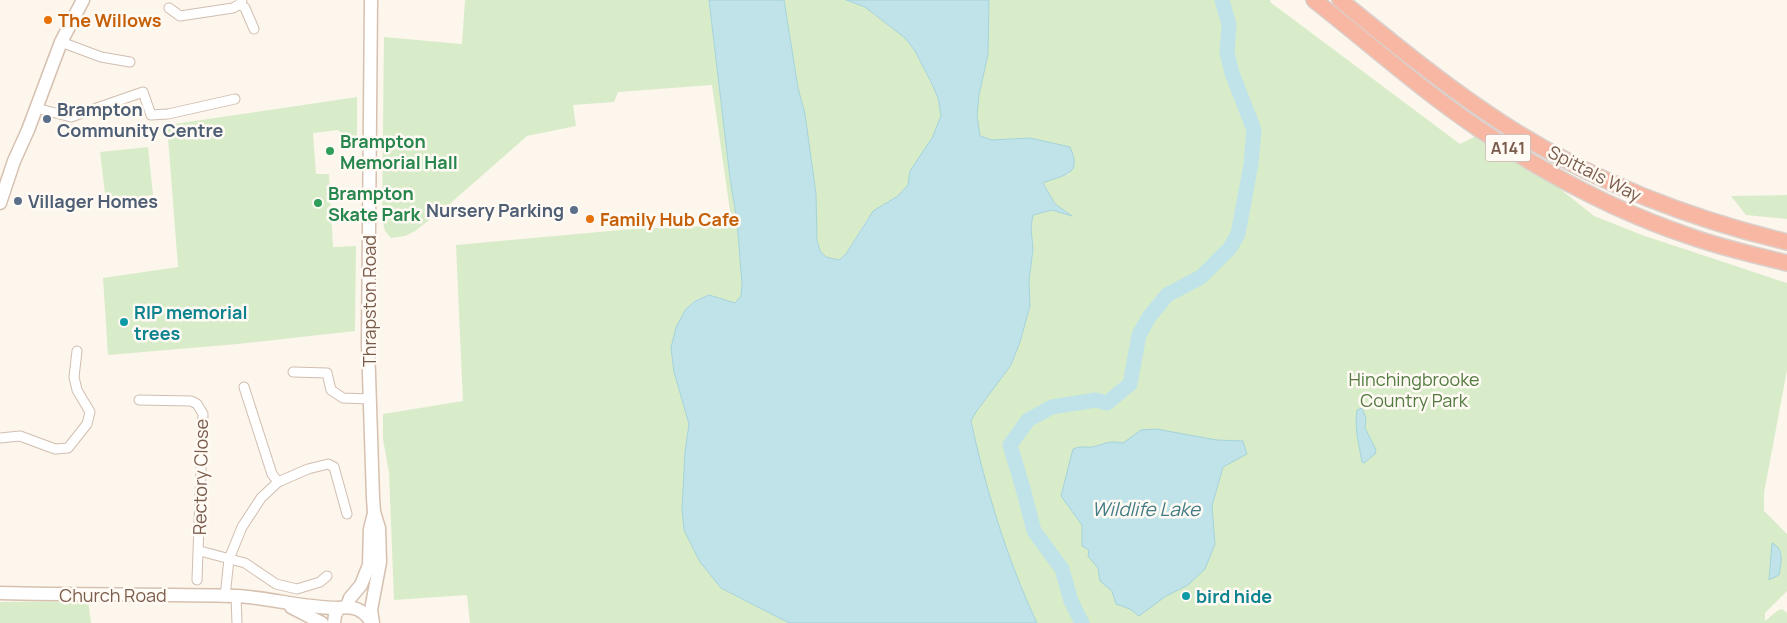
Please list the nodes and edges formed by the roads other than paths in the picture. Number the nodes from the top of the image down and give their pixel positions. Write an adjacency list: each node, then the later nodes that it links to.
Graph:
1 (84, 0): 8 (main road)
2 (371, 0): 18 (main road, Thrapston Road)
3 (1314, 0): 14 (highway, Spittals Way / A141)
4 (1340, 0): 13 (highway, Spittals Way / A141)
5 (241, 2): 6 (street); 7 (street)
6 (169, 8)
7 (254, 29)
8 (61, 42): 9 (street); 11 (main road)
9 (130, 62)
10 (234, 99): 11 (street)
11 (36, 108): 12 (main road)
12 (0, 203)
13 (1787, 242)
14 (1787, 262)
15 (77, 351): 20 (street)
16 (293, 372): 18 (street)
17 (244, 387): 21 (street)
18 (370, 399): 22 (main road, Thrapston Road)
19 (139, 400): 24 (street, Rectory Close)
20 (0, 438)
21 (278, 482): 23 (street); 25 (street)
22 (374, 512): 31 (main road, Thrapston Road); 35 (main road, Thrapston Road)
23 (347, 514)
24 (200, 551): 25 (street, Rectory Close); 27 (street, Rectory Close)
25 (229, 559): 26 (street, Rectory Close); 29 (street)
26 (327, 576)
27 (198, 580)
28 (0, 593): 29 (main road, Church Road)
29 (230, 596): 30 (main road, Church Road); 32 (street)
30 (280, 602): 31 (main road); 33 (main road)
31 (343, 607): 34 (main road, Thrapston Road); 35 (main road, Thrapston Road)
32 (237, 623)
33 (322, 623)
34 (334, 623)
35 (372, 623)

